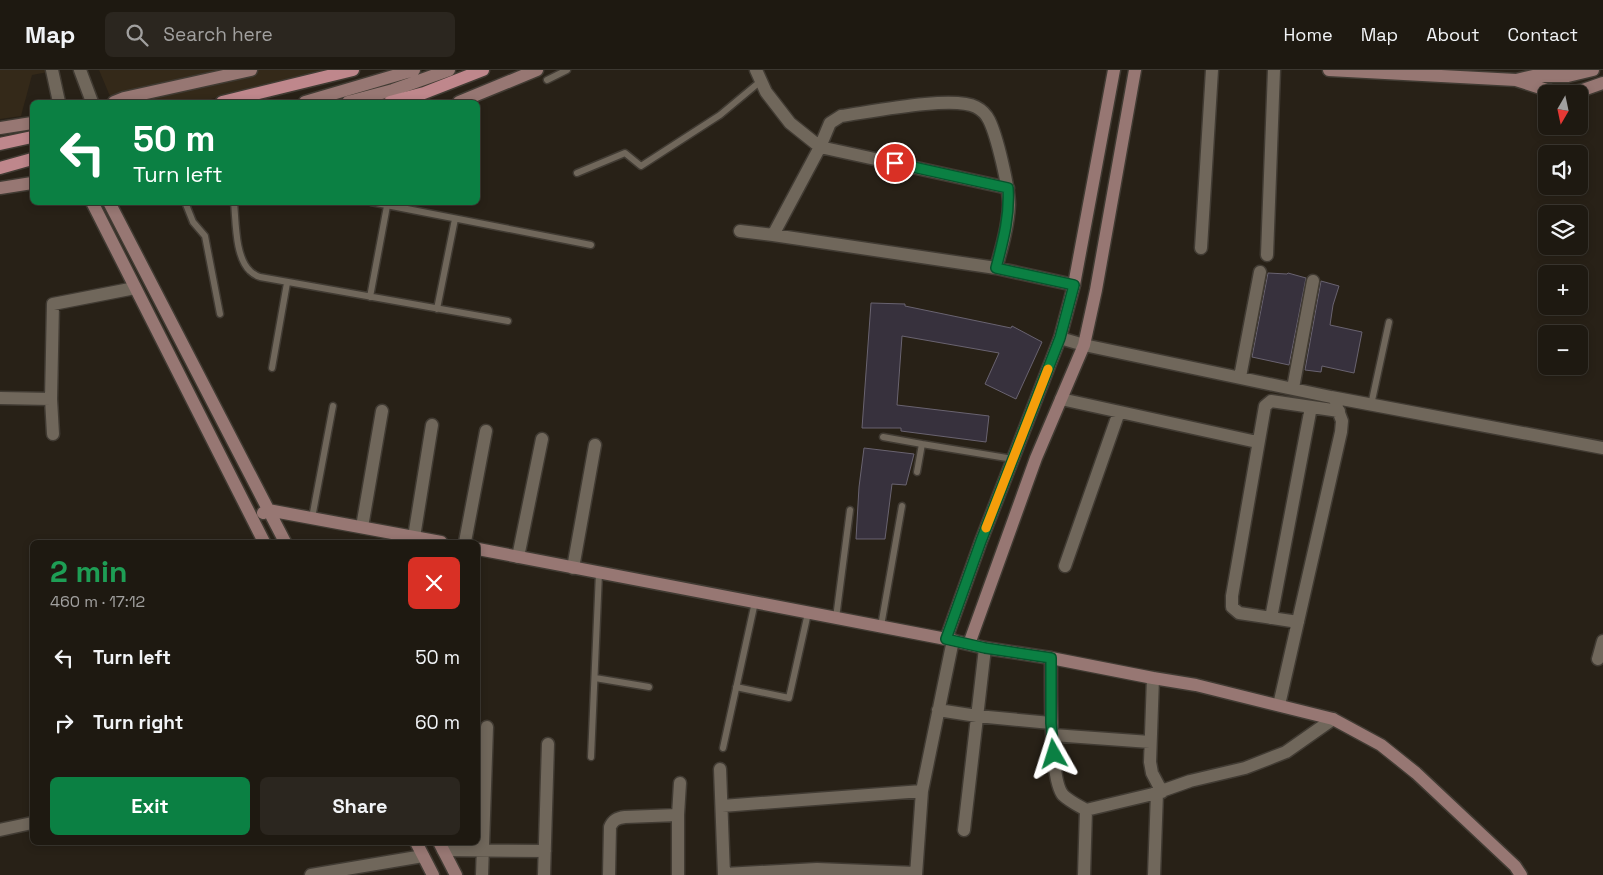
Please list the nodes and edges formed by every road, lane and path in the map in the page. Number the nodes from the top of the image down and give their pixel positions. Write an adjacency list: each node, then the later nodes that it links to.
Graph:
1 (52, 70): 22 (street)
2 (80, 70): 23 (street)
3 (251, 70): 24 (street)
4 (353, 70): 25 (main road)
5 (414, 70): 26 (street)
6 (449, 70): 27 (street)
7 (482, 70): 28 (main road)
8 (537, 70): 29 (street)
9 (567, 70): 19 (lane)
10 (1114, 70): 57 (street)
11 (1135, 70): 65 (street)
12 (1212, 70): 51 (street)
13 (1274, 70): 52 (street)
14 (1329, 70): 16 (street)
15 (1593, 70): 20 (street)
16 (1448, 73): 18 (street)
17 (759, 75): 34 (street); 37 (lane)
18 (1502, 75): 20 (street)
19 (547, 80)
20 (1516, 80): 21 (street)
21 (1603, 83)
22 (59, 100)
23 (91, 100)
24 (119, 100)
25 (230, 100)
26 (312, 100)
27 (356, 100)
28 (398, 100)
29 (464, 100)
30 (30, 123): 31 (street)
31 (0, 128)
32 (30, 138): 33 (main road)
33 (0, 144)
34 (820, 146): 40 (street); 40 (street); 49 (street)
35 (30, 160): 36 (main road)
36 (0, 168)
37 (577, 173)
38 (30, 183): 39 (street)
39 (0, 188)
40 (1008, 188): 53 (street)
41 (94, 205): 58 (street)
42 (111, 205): 91 (street)
43 (186, 205): 61 (lane)
44 (234, 205): 56 (lane)
45 (383, 205): 46 (lane)
46 (387, 206): 47 (lane); 59 (lane)
47 (455, 219): 50 (lane); 60 (lane)
48 (740, 231): 49 (street)
49 (773, 235): 53 (street)
50 (591, 245)
51 (1201, 248)
52 (1267, 254)
53 (996, 268): 57 (street)
54 (1260, 272): 67 (street)
55 (1313, 281): 68 (street)
56 (287, 283): 59 (lane); 66 (lane)
57 (1074, 285): 64 (street)
58 (135, 288): 71 (street); 94 (street)
59 (370, 297): 60 (lane)
60 (437, 308): 62 (lane)
61 (220, 314)
62 (508, 320)
63 (1388, 322): 73 (lane)
64 (1060, 338): 65 (street); 88 (street)
65 (1084, 345): 67 (street); 72 (street)
66 (272, 368)
67 (1240, 377): 68 (street)
68 (1292, 388): 69 (street)
69 (1331, 397): 73 (street); 77 (street)
70 (0, 398): 71 (street)
71 (51, 399): 81 (street)
72 (1061, 399): 78 (street); 114 (street)
73 (1372, 405): 87 (street)
74 (333, 406): 93 (lane)
75 (1312, 407): 77 (street); 84 (street); 109 (street)
76 (382, 411): 95 (street)
77 (1339, 411): 110 (street)
78 (1119, 412): 84 (street); 103 (street)
79 (432, 426): 96 (street)
80 (486, 431): 100 (street)
81 (53, 434)
82 (884, 437): 85 (lane)
83 (542, 439): 102 (street)
84 (1257, 442): 109 (street)
85 (922, 444): 88 (lane); 89 (lane)
86 (595, 445): 104 (street)
87 (1603, 448)
88 (1013, 459): 112 (street)
89 (917, 472)
90 (902, 506): 111 (lane)
91 (268, 510): 93 (street); 94 (street); 98 (street)
92 (850, 510): 108 (lane)
93 (312, 518): 95 (street)
94 (252, 519): 97 (street)
95 (362, 528): 96 (street)
96 (414, 537): 99 (street)
97 (263, 540)
98 (284, 540)
99 (430, 540)
100 (465, 540)
101 (480, 550): 102 (street)
102 (518, 557): 104 (street)
103 (1065, 566)
104 (572, 568): 105 (street)
105 (599, 573): 106 (street); 118 (lane)
106 (754, 602): 107 (street); 121 (lane)
107 (808, 612): 108 (street); 121 (lane)
108 (836, 618): 111 (street)
109 (1271, 618): 110 (street)
110 (1298, 622): 122 (street)
111 (881, 626): 112 (street)
112 (950, 639): 114 (street); 123 (street)
113 (1603, 641): 117 (street)
114 (969, 644): 115 (street)
115 (985, 648): 116 (street); 124 (street)
116 (1051, 658): 119 (street); 127 (street)
117 (1598, 659)
118 (595, 678): 120 (lane); 131 (lane)
119 (1153, 678): 122 (street); 128 (street)
120 (649, 687)
121 (736, 687): 130 (lane)
122 (1278, 705): 125 (street)
123 (938, 710): 124 (street); 134 (street)
124 (977, 716): 127 (street); 141 (street)
125 (1333, 719): 135 (street); 158 (street)
126 (487, 727): 144 (street)
127 (1052, 729): 128 (street); 137 (street)
128 (1150, 742): 135 (street)
129 (548, 744): 145 (street)
130 (723, 748)
131 (592, 757)
132 (720, 769): 136 (street)
133 (680, 783): 138 (street)
134 (922, 791): 136 (street); 147 (street)
135 (1160, 792): 137 (street); 157 (street)
136 (722, 806): 155 (street)
137 (1086, 810): 156 (street)
138 (678, 815): 153 (street); 154 (street)
139 (30, 823): 140 (street)
140 (0, 830)
141 (964, 830)
142 (418, 845): 146 (street)
143 (441, 846): 144 (street); 150 (street)
144 (483, 850): 145 (street); 151 (street)
145 (545, 851): 152 (street)
146 (424, 856): 148 (street); 149 (street)
147 (916, 874): 155 (street)
148 (311, 875)
149 (433, 875)
150 (456, 875)
151 (482, 875)
152 (544, 875)
153 (609, 875)
154 (678, 875)
155 (724, 875)
156 (1084, 875)
157 (1154, 875)
158 (1521, 875)

